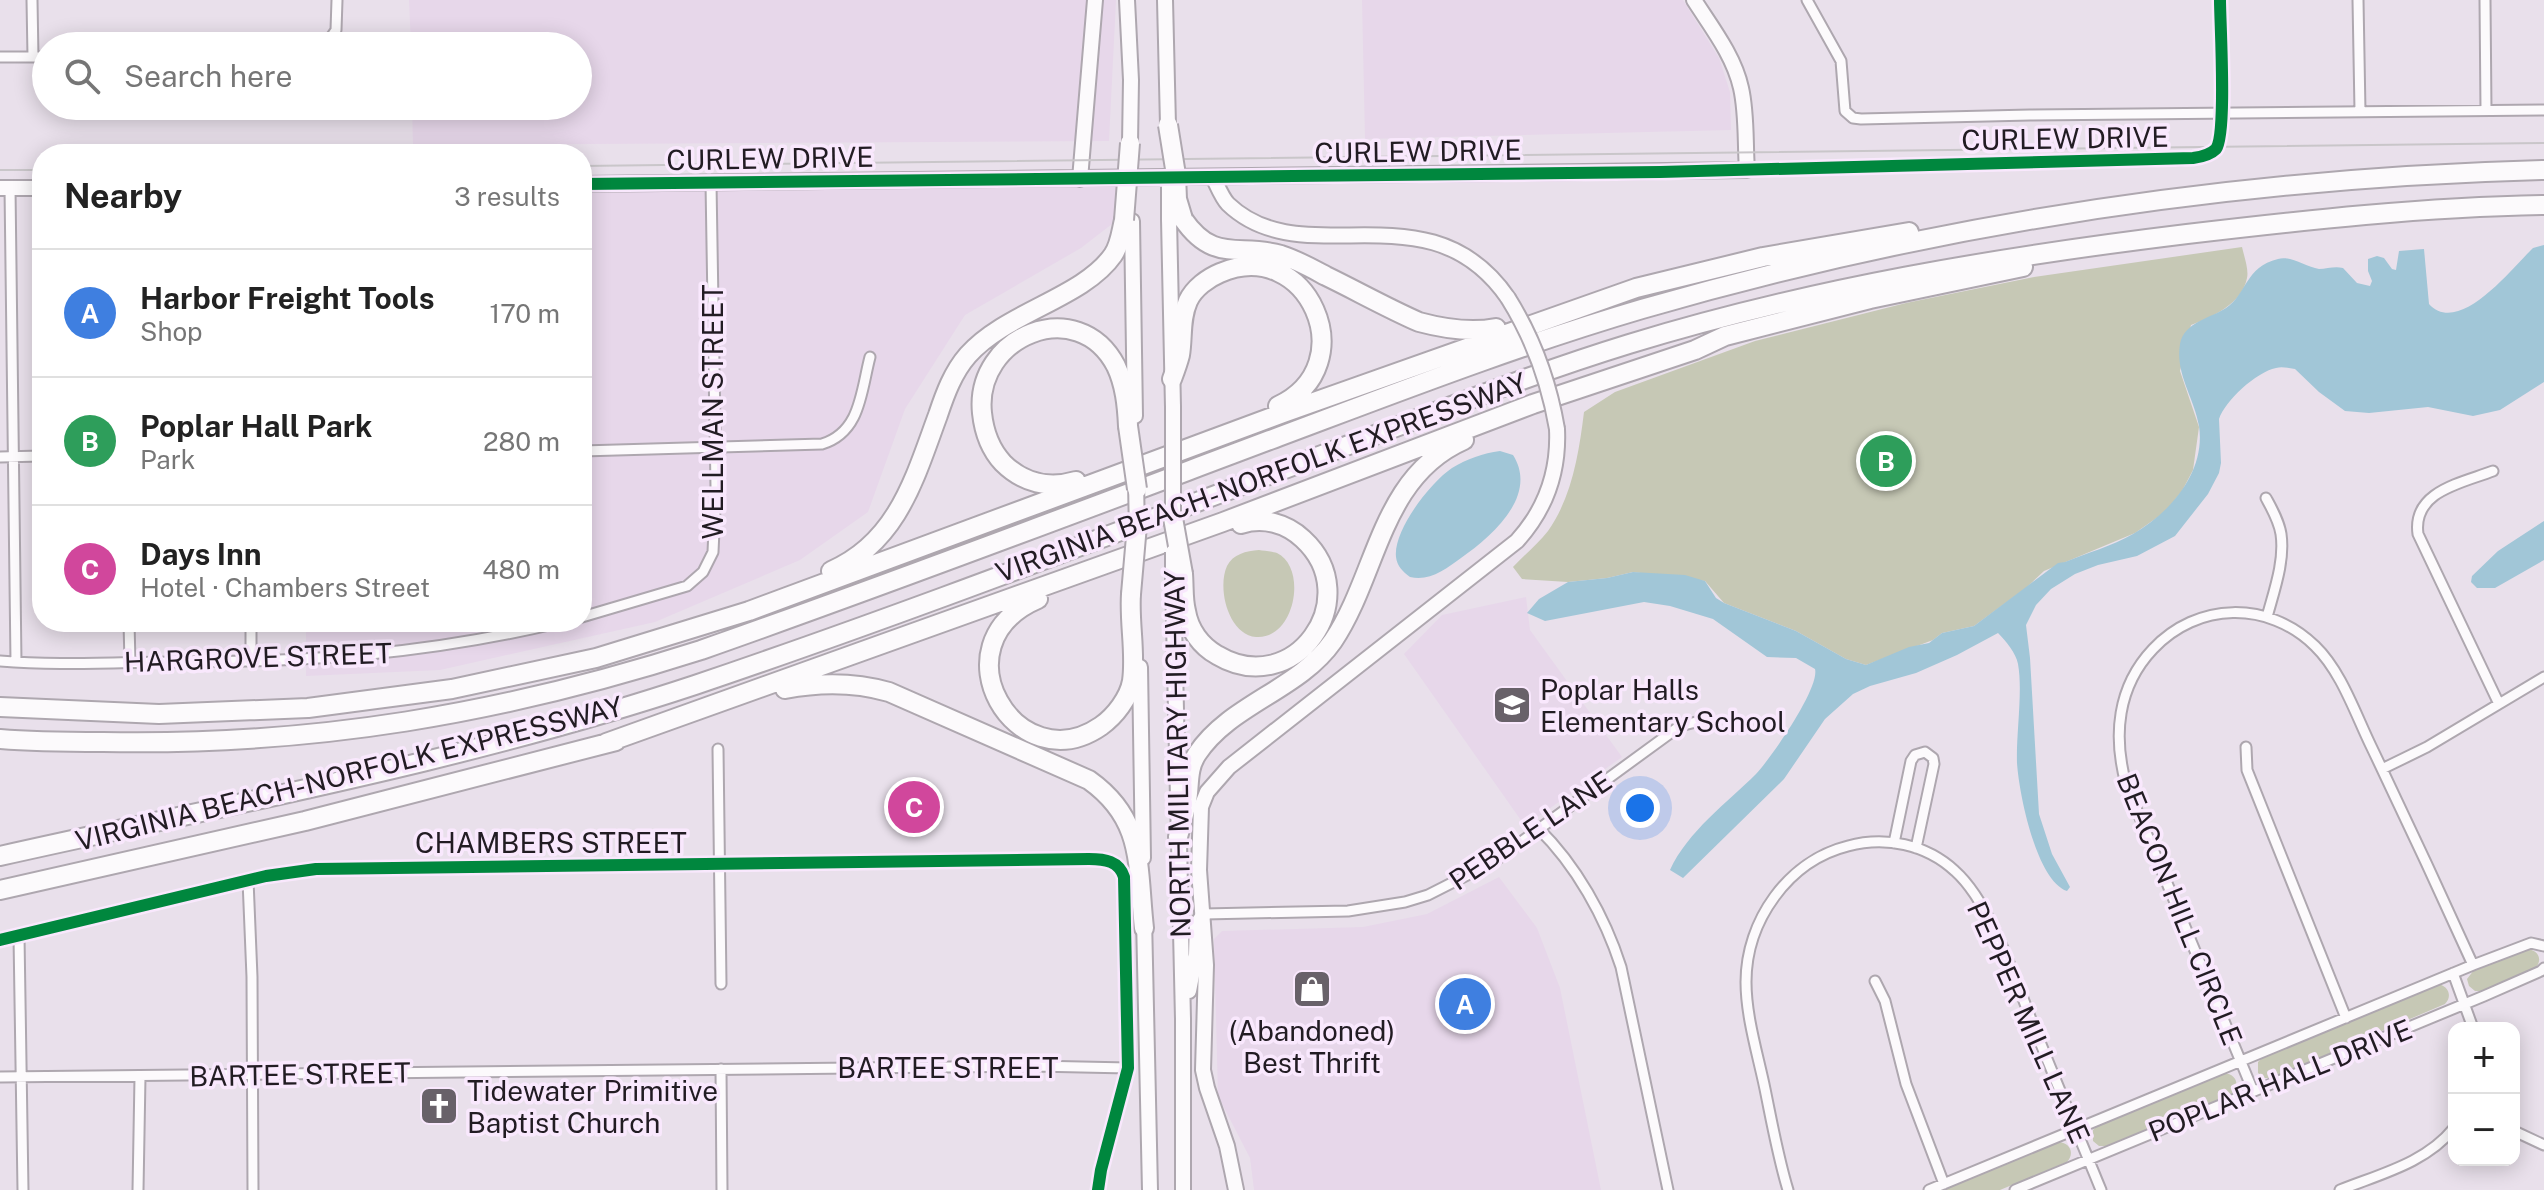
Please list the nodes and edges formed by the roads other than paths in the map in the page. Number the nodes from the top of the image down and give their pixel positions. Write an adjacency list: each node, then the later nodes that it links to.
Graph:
1 (32, 0): 11 (street)
2 (337, 0): 12 (street)
3 (1095, 0): 24 (street)
4 (1127, 0): 20 (street)
5 (1165, 0): 19 (street)
6 (1694, 0): 21 (street)
7 (1806, 0): 18 (street, CURLEW DRIVE)
8 (2220, 0): 18 (street)
9 (2358, 0): 17 (street)
10 (2485, 0): 15 (street)
11 (33, 32)
12 (335, 32)
13 (0, 57): 14 (street)
14 (32, 57)
15 (2486, 110): 16 (street, CURLEW DRIVE); 17 (street, CURLEW DRIVE)
16 (2544, 110)
17 (2360, 111): 18 (street, CURLEW DRIVE)
18 (2221, 113): 21 (street, CURLEW DRIVE)
19 (1168, 118): 30 (highway, bridge)
20 (1130, 143): 31 (highway, bridge)
21 (1747, 170): 23 (street, CURLEW DRIVE)
22 (2544, 170): 32 (highway, VIRGINIA BEACH-NORFOLK EXPRESSWAY)
23 (1219, 177): 24 (street, CURLEW DRIVE); 82 (street, bridge)
24 (1080, 179): 25 (street, CURLEW DRIVE)
25 (711, 183): 26 (street, CURLEW DRIVE); 40 (street, WELLMAN STREET)
26 (592, 184)
27 (5, 188): 28 (street); 44 (street)
28 (32, 188)
29 (2544, 205): 33 (highway, VIRGINIA BEACH-NORFOLK EXPRESSWAY)
30 (1176, 219): 34 (highway); 36 (street)
31 (1128, 220): 38 (street); 55 (highway)
32 (2032, 221): 34 (highway); 69 (highway, VIRGINIA BEACH-NORFOLK EXPRESSWAY)
33 (2196, 233): 37 (highway); 78 (highway, VIRGINIA BEACH-NORFOLK EXPRESSWAY)
34 (1580, 307): 39 (highway)
35 (870, 357): 40 (street)
36 (1172, 379): 39 (highway); 49 (street, bridge)
37 (1533, 404): 51 (highway); 75 (highway)
38 (1132, 424): 45 (highway); 47 (highway, bridge)
39 (1219, 436): 45 (highway)
40 (715, 447): 41 (street); 56 (street, WELLMAN STREET)
41 (592, 451)
42 (32, 456): 44 (street)
43 (0, 457): 44 (street)
44 (13, 457): 62 (street)
45 (1160, 459): 55 (highway)
46 (2493, 471): 66 (street)
47 (1137, 489): 50 (street, bridge)
48 (2266, 498): 57 (street)
49 (1173, 518): 53 (highway, bridge)
50 (1137, 525): 54 (highway, bridge)
51 (1157, 546): 52 (highway); 53 (highway)
52 (1110, 563): 54 (highway); 70 (highway)
53 (1178, 576): 75 (street, NORTH MILITARY HIGHWAY)
54 (1135, 593): 83 (street, NORTH MILITARY HIGHWAY)
55 (749, 611): 67 (highway)
56 (592, 614)
57 (2267, 617): 73 (street, BEACON HILL CIRCLE); 96 (street, BEACON HILL CIRCLE)
58 (129, 632): 64 (street)
59 (251, 632): 63 (street)
60 (511, 632): 63 (street, HARGROVE STREET)
61 (0, 661): 62 (street, HARGROVE STREET)
62 (16, 662): 64 (street, HARGROVE STREET)
63 (251, 662): 64 (street, HARGROVE STREET)
64 (130, 663)
65 (2544, 677): 66 (street)
66 (2499, 704): 73 (street)
67 (1, 707)
68 (1700, 721): 74 (street, PEBBLE LANE)
69 (0, 739)
70 (606, 743): 81 (highway); 83 (highway)
71 (2246, 747): 93 (street)
72 (718, 749): 79 (street)
73 (2382, 769): 87 (street, BEACON HILL CIRCLE)
74 (1538, 828): 82 (street, PEBBLE LANE); 118 (street)
75 (1178, 837): 94 (street, NORTH MILITARY HIGHWAY)
76 (1894, 843): 77 (street, PEPPER MILL LANE); 77 (street); 119 (street, PEPPER MILL LANE)
77 (1916, 848): 104 (street, PEPPER MILL LANE)
78 (0, 856)
79 (718, 865): 80 (street, CHAMBERS STREET); 91 (street); 97 (street, CHAMBERS STREET)
80 (248, 880): 84 (street, CHAMBERS STREET); 99 (street)
81 (0, 890)
82 (1204, 914): 94 (street); 117 (street)
83 (1144, 928): 115 (street, NORTH MILITARY HIGHWAY)
84 (19, 936): 85 (street, CHAMBERS STREET); 101 (street)
85 (0, 940)
86 (2544, 946): 87 (street, POPLAR HALL DRIVE)
87 (2473, 965): 89 (street, POPLAR HALL DRIVE)
88 (2544, 968): 92 (street, POPLAR HALL DRIVE)
89 (2453, 973): 92 (street); 93 (street, POPLAR HALL DRIVE)
90 (1875, 981): 109 (street)
91 (721, 984)
92 (2465, 1004): 95 (street); 103 (street, POPLAR HALL DRIVE)
93 (2346, 1018): 96 (street, POPLAR HALL DRIVE)
94 (1183, 1019): 116 (street, NORTH MILITARY HIGHWAY)
95 (2471, 1022)
96 (2241, 1061): 103 (street, BEACON HILL CIRCLE); 104 (street, POPLAR HALL DRIVE)
97 (1128, 1068): 98 (street, BARTEE STREET); 114 (street)
98 (721, 1069): 99 (street, BARTEE STREET); 113 (street)
99 (253, 1075): 102 (street, BARTEE STREET); 112 (street)
100 (0, 1077): 101 (street, BARTEE STREET)
101 (21, 1077): 102 (street, BARTEE STREET); 110 (street)
102 (140, 1077): 111 (street)
103 (2253, 1091): 108 (street, POPLAR HALL DRIVE)
104 (2076, 1129): 108 (street, PEPPER MILL LANE); 109 (street, POPLAR HALL DRIVE)
105 (2448, 1134): 123 (street)
106 (2520, 1134): 107 (street)
107 (2544, 1145)
108 (2089, 1159): 121 (street, POPLAR HALL DRIVE); 122 (street, PEPPER MILL LANE)
109 (1944, 1184): 120 (street, POPLAR HALL DRIVE)
110 (23, 1190)
111 (138, 1190)
112 (253, 1190)
113 (722, 1190)
114 (1098, 1190)
115 (1150, 1190)
116 (1183, 1190)
117 (1236, 1190)
118 (1668, 1190)
119 (1788, 1190)
120 (1929, 1190)
121 (2015, 1190)
122 (2101, 1190)
123 (2340, 1190)

